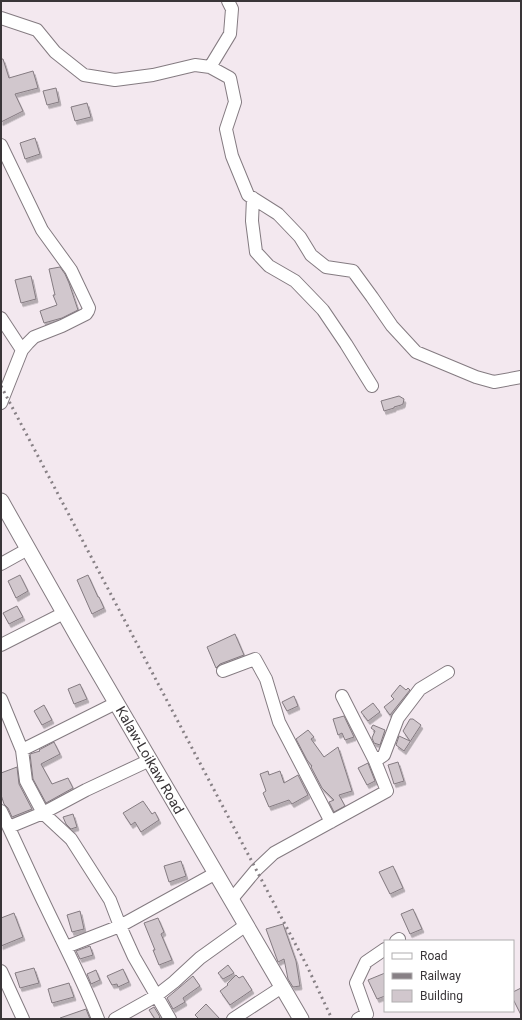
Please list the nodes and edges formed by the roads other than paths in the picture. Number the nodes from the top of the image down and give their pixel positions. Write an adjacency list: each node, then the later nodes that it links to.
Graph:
1 (228, 1): 3 (street)
2 (1, 18): 3 (street)
3 (210, 67): 5 (street)
4 (1, 146): 7 (street)
5 (252, 198): 8 (street); 9 (street)
6 (1, 318): 7 (street)
7 (22, 350): 10 (street)
8 (521, 377)
9 (372, 386)
10 (1, 403)
11 (1, 501): 12 (main road, Kalaw-Loikaw Road)
12 (28, 550): 13 (street); 14 (main road, Kalaw-Loikaw Road)
13 (1, 564)
14 (64, 613): 15 (street); 20 (main road, Kalaw-Loikaw Road)
15 (1, 645)
16 (223, 671): 26 (street)
17 (448, 672): 23 (street)
18 (342, 696): 23 (street)
19 (1, 700): 21 (street)
20 (116, 703): 21 (street); 22 (main road, Kalaw-Loikaw Road)
21 (22, 750): 25 (street)
22 (150, 760): 25 (street); 28 (main road, Kalaw-Loikaw Road)
23 (375, 761): 26 (street)
24 (1, 811): 27 (street)
25 (43, 813): 27 (street); 31 (street)
26 (331, 822): 29 (street)
27 (9, 827): 32 (street)
28 (216, 873): 29 (main road, Kalaw-Loikaw Road); 31 (street)
29 (232, 900): 30 (main road, Kalaw-Loikaw Road)
30 (246, 925): 35 (main road, Kalaw-Loikaw Road); 36 (street)
31 (120, 926): 32 (street); 36 (street)
32 (66, 947): 38 (street)
33 (384, 950): 43 (street)
34 (1, 972): 37 (street)
35 (282, 987): 41 (street); 42 (main road, Kalaw-Loikaw Road)
36 (156, 996): 39 (street); 40 (street)
37 (23, 1019)
38 (98, 1019)
39 (115, 1019)
40 (170, 1019)
41 (233, 1019)
42 (301, 1019)
43 (358, 1019)

